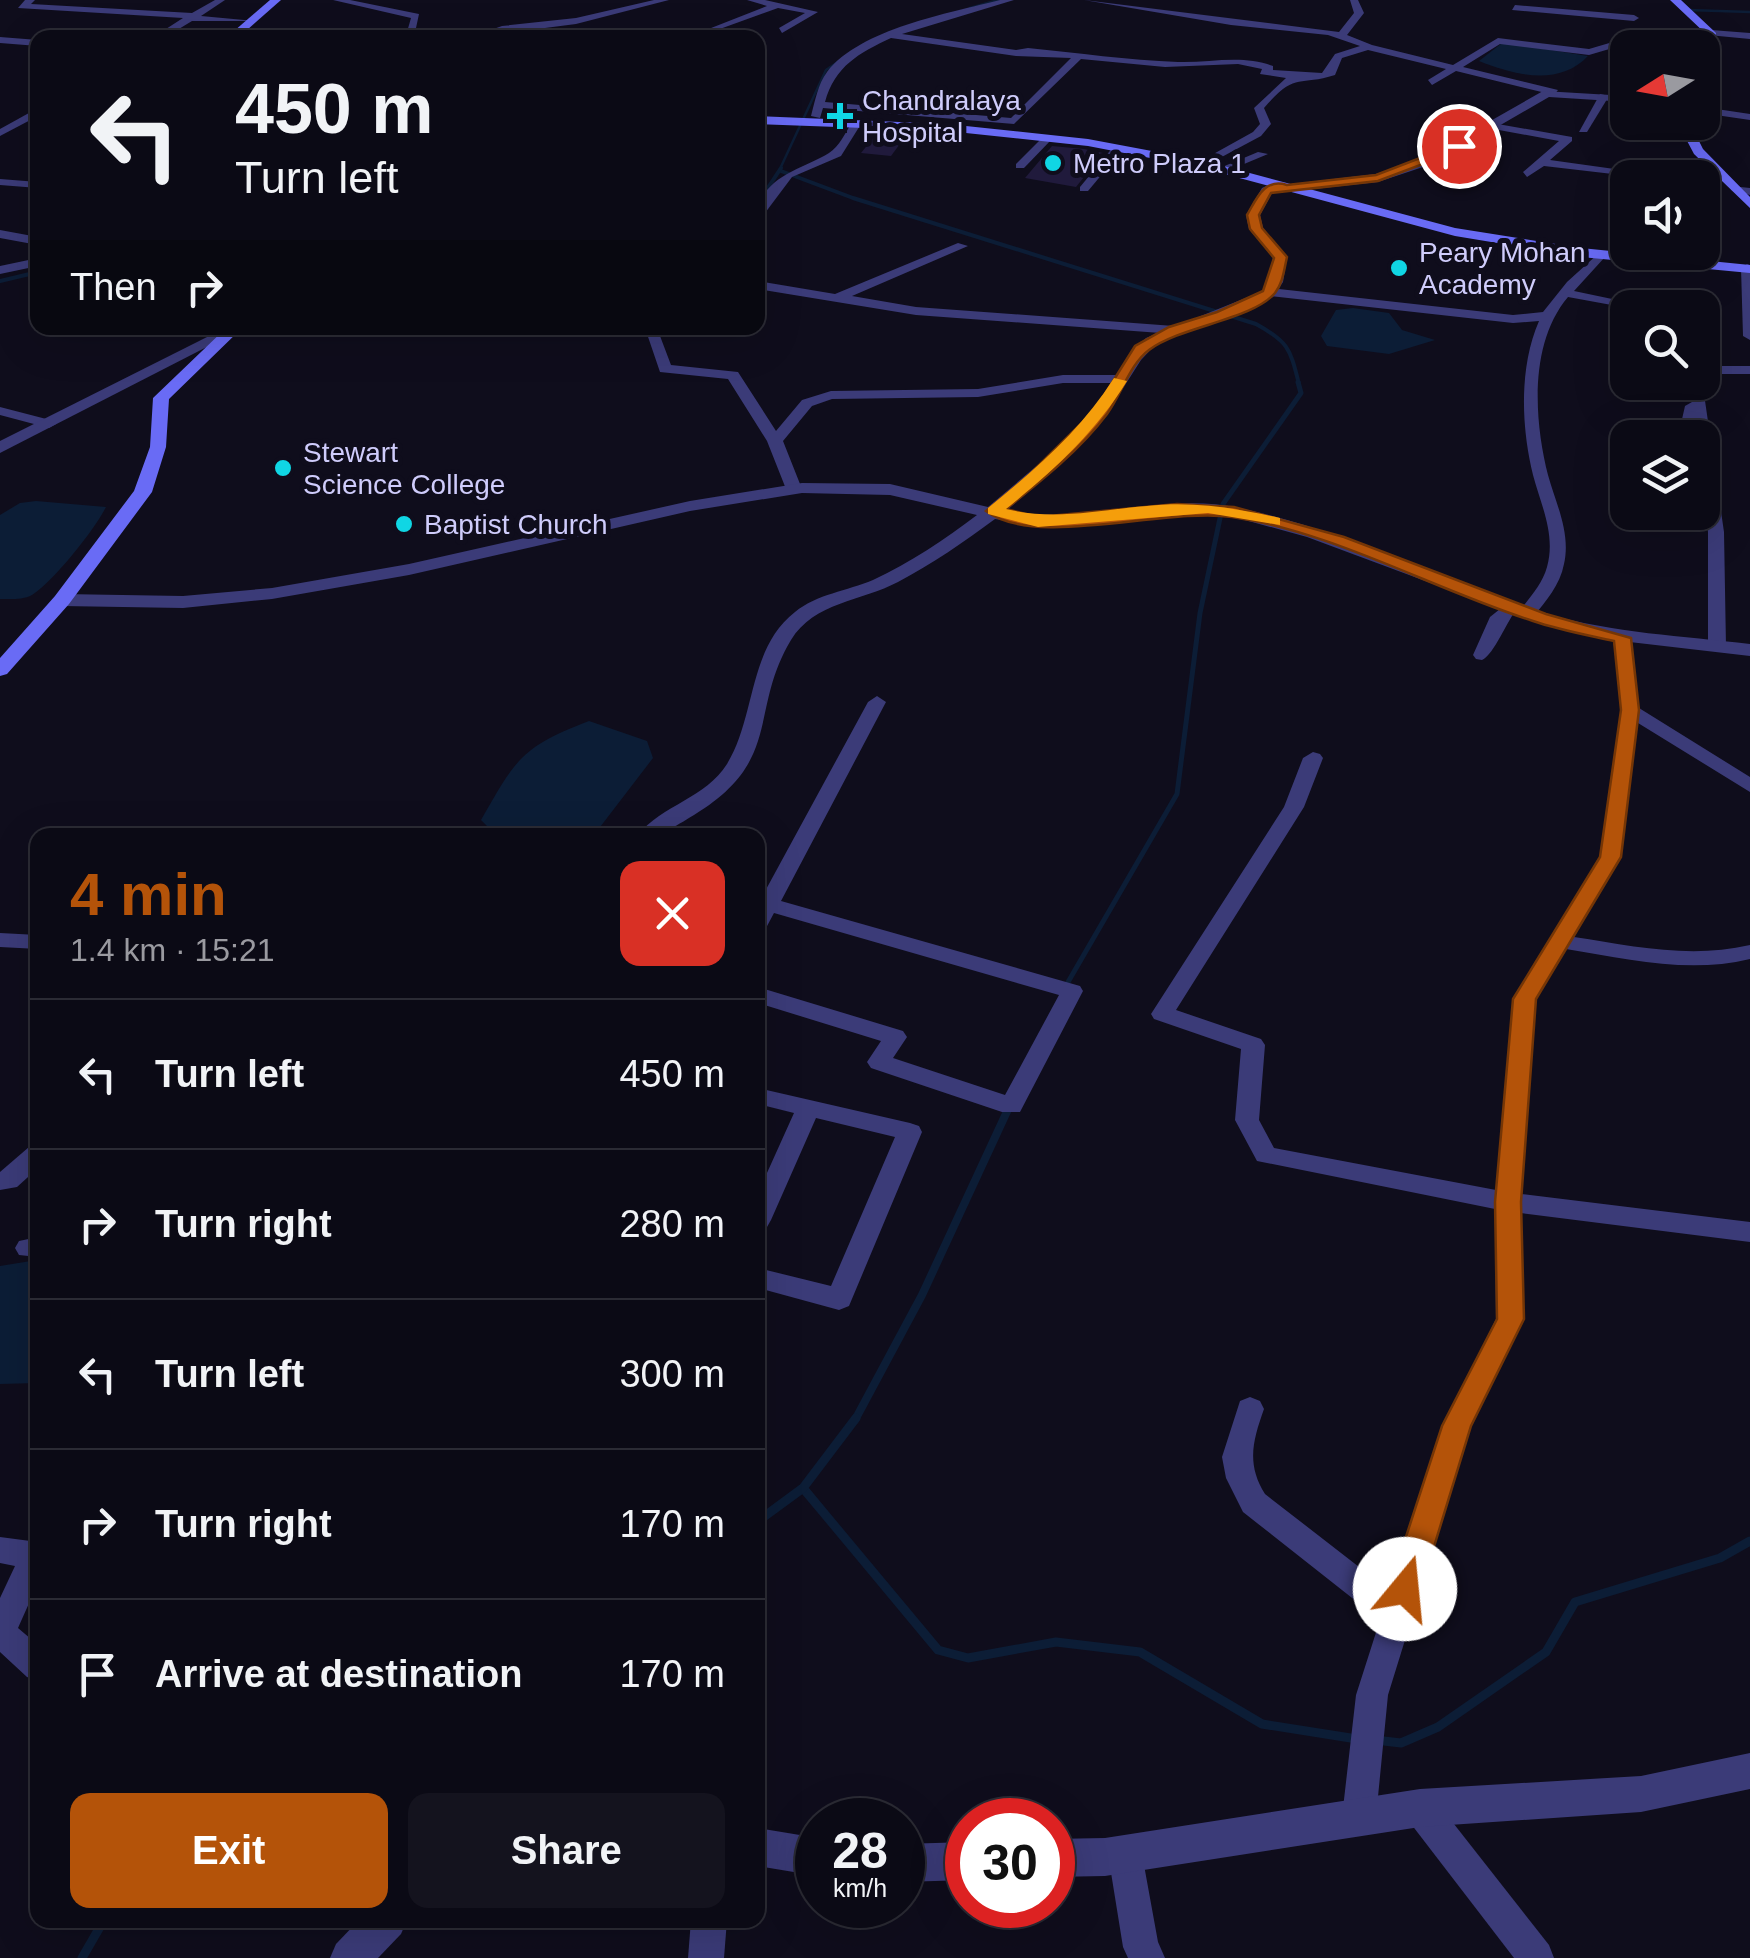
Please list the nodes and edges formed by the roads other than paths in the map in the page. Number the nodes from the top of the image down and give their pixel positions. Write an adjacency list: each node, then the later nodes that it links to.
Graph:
1 (32, 0): 16 (street)
2 (60, 0): 16 (street)
3 (79, 0): 17 (street)
4 (220, 0): 17 (street)
5 (274, 0): 20 (main road)
6 (337, 0): 23 (street)
7 (665, 0): 24 (street)
8 (751, 0): 14 (street)
9 (1010, 0): 31 (street)
10 (1088, 0): 19 (street)
11 (1354, 0): 30 (street)
12 (1675, 0): 28 (main road)
13 (1518, 4): 27 (street); 34 (street)
14 (777, 5): 25 (street); 26 (street)
15 (1217, 6): 19 (street)
16 (42, 8): 18 (street)
17 (208, 8): 18 (street)
18 (191, 17): 20 (street); 21 (street)
19 (1222, 20): 30 (street)
20 (250, 21): 22 (main road)
21 (169, 30)
22 (240, 30)
23 (410, 30)
24 (499, 30)
25 (714, 30)
26 (782, 30)
27 (1627, 30)
28 (1708, 30)
29 (1720, 34): 32 (street)
30 (1342, 35): 37 (street)
31 (893, 36): 39 (street); 47 (street)
32 (1750, 36)
33 (0, 40): 35 (street)
34 (1498, 41): 38 (street); 41 (street)
35 (30, 42)
36 (1610, 43): 38 (street)
37 (1368, 48): 41 (street); 42 (street)
38 (1591, 52): 40 (street)
39 (1079, 56): 42 (street); 52 (street)
40 (1580, 66)
41 (1458, 68): 43 (street); 44 (street)
42 (1298, 76): 65 (street)
43 (1432, 82)
44 (1554, 92): 45 (street); 55 (street)
45 (1604, 96): 46 (street); 56 (street)
46 (1610, 97)
47 (819, 105): 52 (street); 53 (street)
48 (1720, 112): 50 (street)
49 (30, 116): 57 (street)
50 (1750, 117)
51 (765, 120): 53 (main road)
52 (1014, 120): 58 (street)
53 (811, 121): 54 (main road)
54 (856, 124): 58 (main road); 82 (street)
55 (1492, 126): 63 (street); 64 (street)
56 (1583, 130)
57 (0, 133)
58 (998, 134): 59 (main road)
59 (1047, 139): 61 (main road); 66 (street)
60 (1694, 140): 72 (main road)
61 (1118, 148): 65 (main road); 78 (street)
62 (1262, 154): 67 (street)
63 (1426, 162): 70 (street); 73 (street)
64 (1542, 162): 68 (street); 69 (street)
65 (1203, 164): 67 (main road)
66 (1020, 166)
67 (1222, 170): 76 (main road)
68 (1610, 172)
69 (1527, 174)
70 (1474, 175)
71 (1720, 176): 72 (street)
72 (1724, 177): 77 (main road)
73 (1378, 178): 76 (street); 80 (street)
74 (0, 182): 75 (street)
75 (30, 185)
76 (1282, 187): 80 (main road); 91 (street)
77 (1734, 188): 79 (street); 81 (main road)
78 (1084, 190)
79 (1750, 192)
80 (1339, 204): 86 (main road)
81 (1750, 204)
82 (765, 205)
83 (0, 234): 84 (street)
84 (30, 239)
85 (962, 246): 93 (street)
86 (1599, 256): 88 (main road); 92 (street)
87 (30, 264): 89 (street)
88 (1748, 268): 100 (street)
89 (0, 270)
90 (765, 286): 93 (street)
91 (1269, 292): 95 (street); 96 (street)
92 (1566, 293): 94 (street); 95 (street)
93 (838, 297): 96 (street)
94 (1610, 301)
95 (1547, 316): 114 (street)
96 (1174, 330): 103 (street)
97 (221, 335): 104 (street)
98 (225, 335): 105 (main road)
99 (653, 335): 109 (street)
100 (1750, 336)
101 (1720, 370): 102 (street)
102 (1750, 370)
103 (1120, 379): 109 (street); 112 (street)
104 (113, 392): 105 (street); 108 (street)
105 (161, 398): 113 (main road)
106 (1699, 400): 116 (street)
107 (0, 411): 108 (street)
108 (50, 424): 110 (street)
109 (776, 441): 111 (street)
110 (0, 448)
111 (794, 488): 112 (street); 113 (street)
112 (994, 511): 114 (street); 124 (street)
113 (62, 600): 119 (main road)
114 (1519, 610): 115 (street); 118 (street)
115 (1622, 638): 116 (street); 121 (street)
116 (1717, 647): 117 (street)
117 (1750, 650)
118 (1482, 655)
119 (0, 670)
120 (877, 702): 125 (street)
121 (1630, 710): 123 (street); 129 (street)
122 (1313, 758): 136 (street)
123 (1750, 786)
124 (660, 828)
125 (765, 910)
126 (765, 914): 131 (street)
127 (0, 940): 128 (street)
128 (30, 942)
129 (1556, 942): 130 (street); 136 (street)
130 (1750, 952)
131 (765, 997)
132 (765, 1098): 133 (street)
133 (808, 1108): 137 (street); 139 (street)
134 (30, 1161): 135 (street)
135 (0, 1181)
136 (1508, 1202): 138 (street); 144 (street)
137 (765, 1204)
138 (1750, 1232)
139 (765, 1280)
140 (1250, 1408): 144 (street)
141 (0, 1550): 142 (street)
142 (30, 1554)
143 (30, 1566): 145 (street)
144 (1397, 1616): 148 (street)
145 (30, 1659)
146 (1750, 1771): 147 (street)
147 (1420, 1808): 148 (street); 158 (street)
148 (1360, 1817): 151 (street)
149 (765, 1849): 150 (street)
150 (795, 1854)
151 (1125, 1854): 152 (street); 157 (street)
152 (1075, 1857)
153 (379, 1928): 155 (street)
154 (708, 1928): 156 (street)
155 (350, 1958)
156 (706, 1958)
157 (1146, 1958)
158 (1536, 1958)

